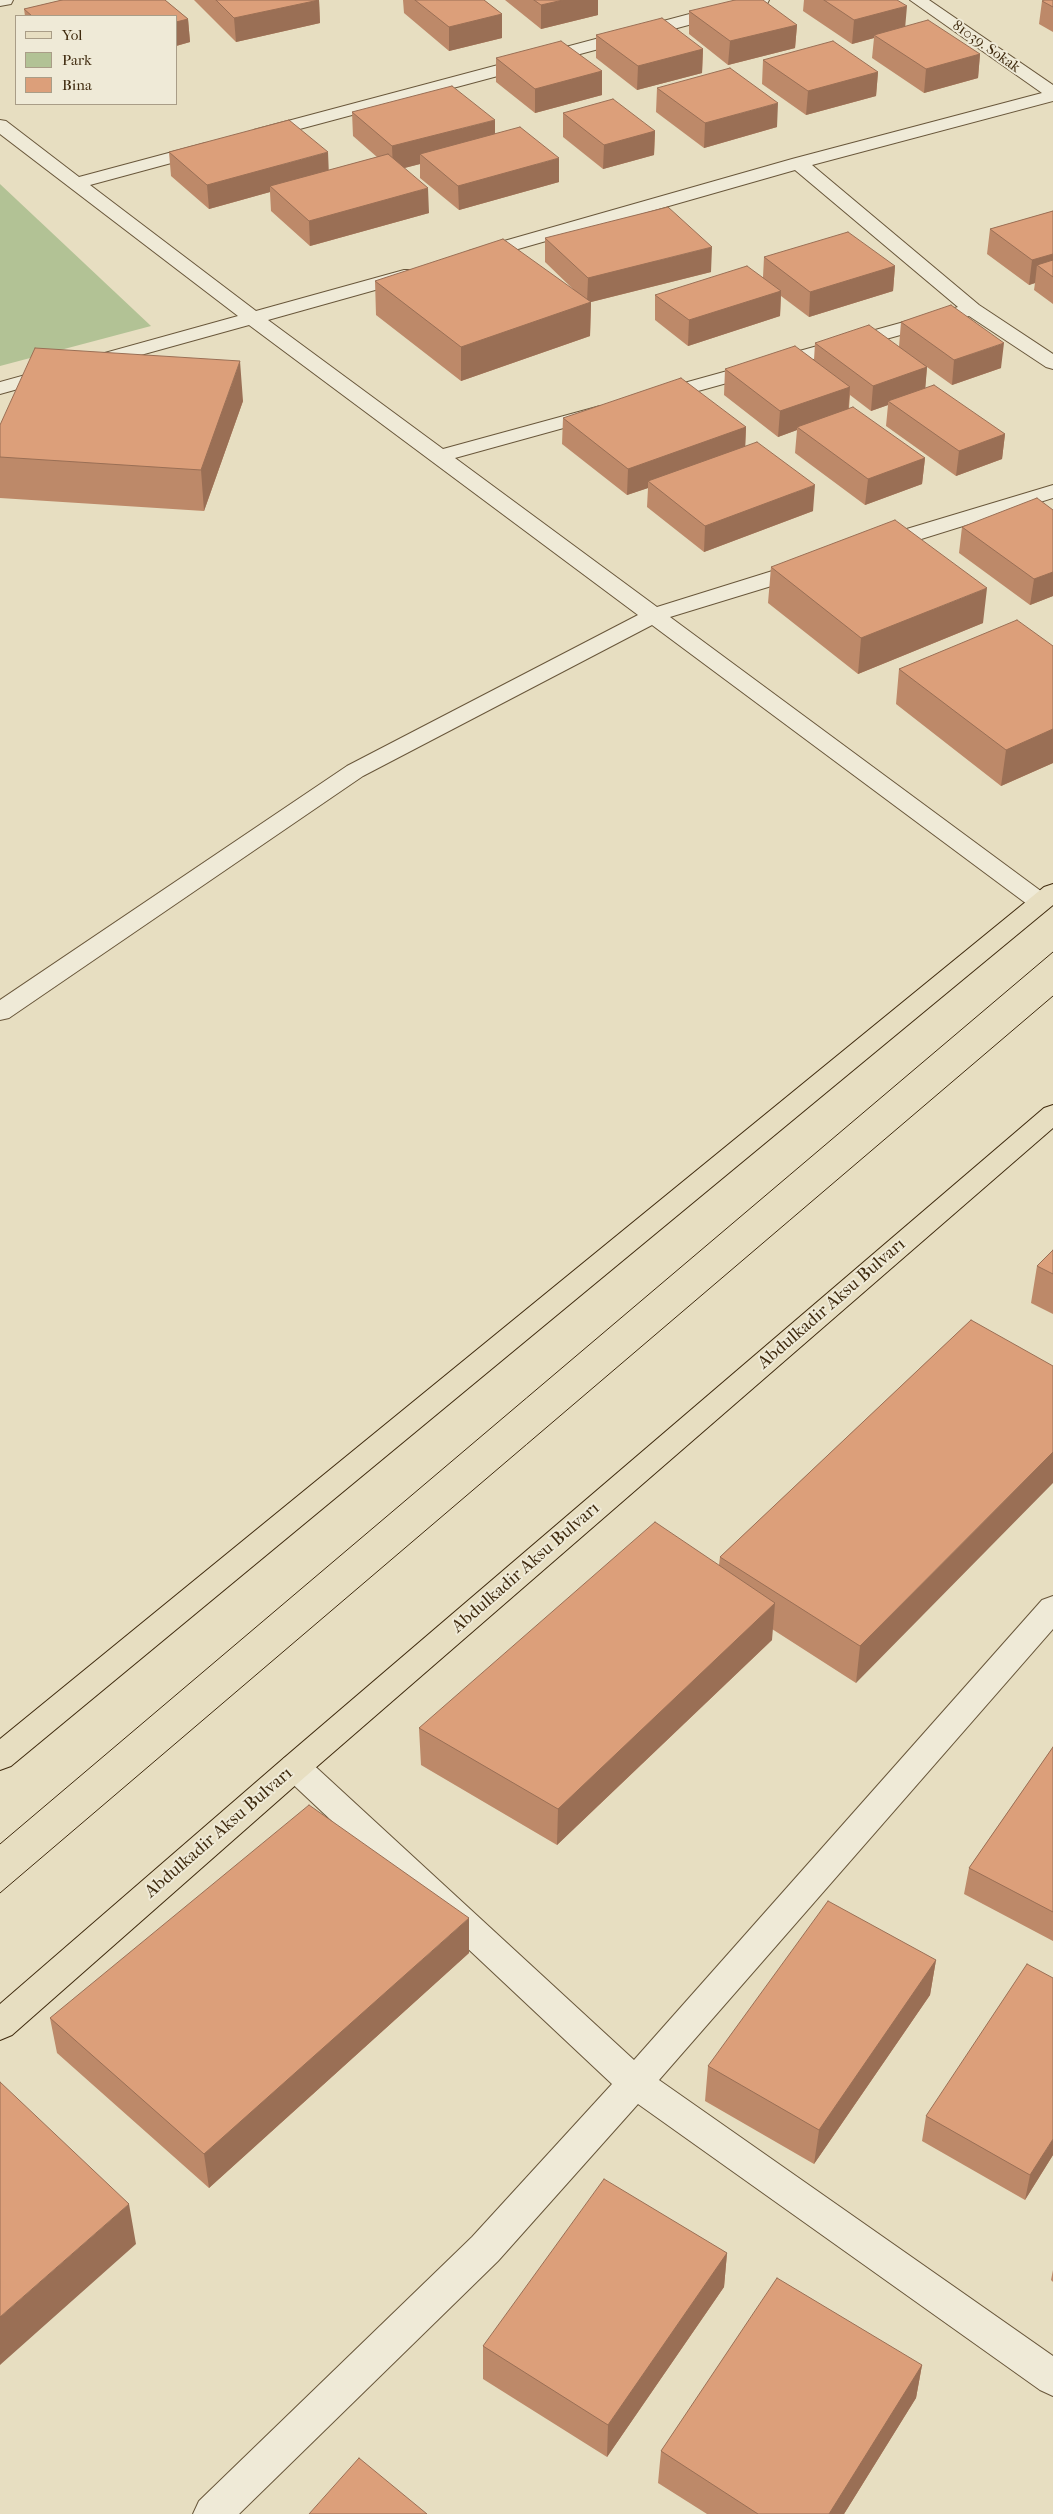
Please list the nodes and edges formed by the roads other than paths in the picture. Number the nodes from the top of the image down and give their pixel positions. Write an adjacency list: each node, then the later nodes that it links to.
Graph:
1 (6, 0): 4 (street)
2 (761, 0): 7 (street)
3 (918, 0): 5 (street, 81039. Sokak)
4 (0, 1)
5 (1053, 95): 9 (street)
6 (0, 125): 10 (street)
7 (240, 139)
8 (221, 144): 10 (street)
9 (798, 163): 11 (street); 13 (street)
10 (77, 183): 14 (street)
11 (454, 262)
12 (426, 270): 14 (street)
13 (972, 309): 15 (street); 17 (street)
14 (254, 319): 16 (street); 17 (street)
15 (1053, 363)
16 (0, 388)
17 (441, 456): 21 (street)
18 (1053, 491): 19 (street)
19 (863, 550)
20 (825, 562): 21 (street)
21 (654, 615): 22 (street); 23 (street)
22 (1046, 897): 26 (main road)
23 (0, 1012)
24 (1053, 1114): 27 (main road, Abdulkadir Aksu Bulvarı)
25 (1053, 1608): 29 (street)
26 (0, 1757)
27 (295, 1767): 28 (main road, Abdulkadir Aksu Bulvarı); 29 (street)
28 (0, 2025)
29 (635, 2083): 30 (street); 31 (street)
30 (1053, 2378)
31 (212, 2514)

